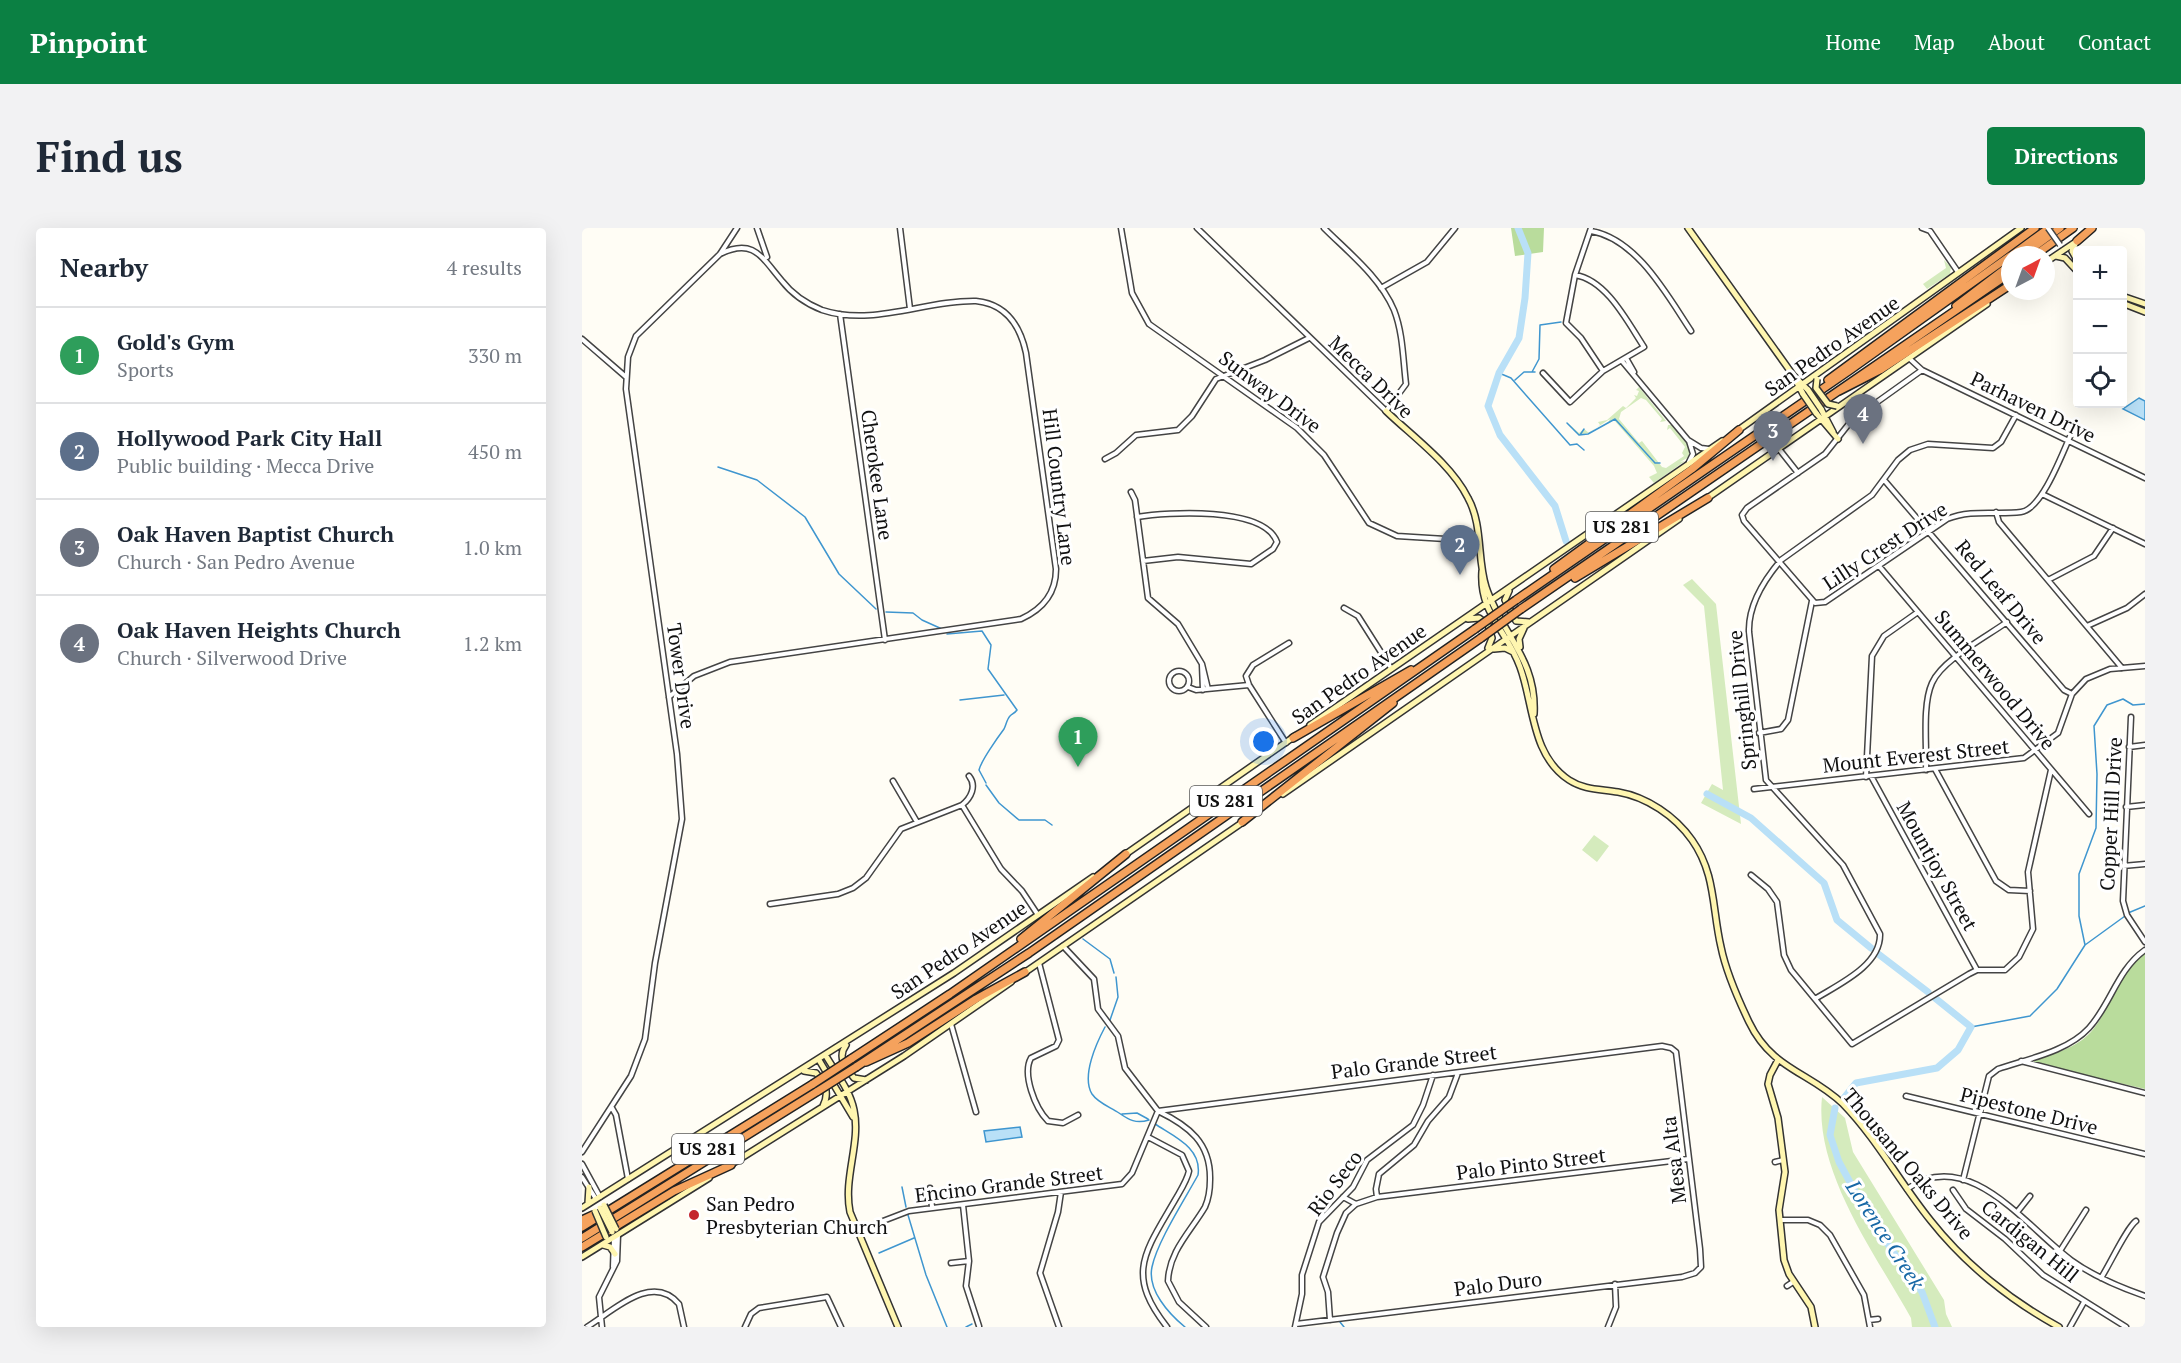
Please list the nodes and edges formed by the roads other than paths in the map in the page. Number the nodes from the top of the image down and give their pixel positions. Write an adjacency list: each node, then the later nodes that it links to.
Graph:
1 (737, 228): 24 (street, Tower Drive)
2 (757, 228): 28 (street, Hill Country Lane)
3 (900, 228): 40 (street)
4 (1121, 228): 53 (street, Sunway Drive)
5 (1197, 228): 45 (street, Mecca Drive)
6 (1324, 228): 34 (street)
7 (1688, 228): 55 (main road)
8 (1922, 228): 31 (street)
9 (2021, 228): 31 (main road, San Pedro Avenue)
10 (2035, 228): 18 (highway)
11 (2049, 228): 19 (highway, US 281); 23 (street, bridge)
12 (2060, 228): 20 (highway)
13 (2073, 228): 21 (highway)
14 (2094, 228): 17 (highway)
15 (1453, 229): 34 (street)
16 (1591, 230): 32 (street); 44 (street)
17 (2077, 241): 22 (main road); 23 (main road)
18 (2017, 246)
19 (2021, 246)
20 (2035, 246)
21 (2048, 246)
22 (2074, 246)
23 (2062, 248): 25 (main road)
24 (720, 254): 28 (street, Hill Country Lane); 54 (street, Tower Drive)
25 (2055, 255)
26 (2055, 256): 29 (main road)
27 (2001, 260): 90 (highway, US 281)
28 (771, 265): 42 (street, Hill Country Lane)
29 (2073, 267)
30 (2001, 272): 43 (highway)
31 (1959, 273): 49 (main road, San Pedro Avenue)
32 (1575, 275): 47 (street); 51 (street)
33 (2001, 279): 43 (highway, US 281)
34 (1381, 288): 58 (street)
35 (2001, 292): 56 (highway)
36 (2001, 293): 48 (main road)
37 (2127, 298): 38 (main road)
38 (2145, 304)
39 (2127, 305): 41 (main road)
40 (910, 309): 42 (street, Hill Country Lane); 105 (street, Hill Country Lane)
41 (2145, 312)
42 (840, 314): 105 (street, Cherokee Lane)
43 (1946, 315): 56 (highway, US 281)
44 (1691, 331)
45 (1309, 338): 53 (street); 58 (street, Mecca Drive)
46 (582, 339): 54 (street)
47 (1624, 359): 51 (street); 64 (street)
48 (1910, 359): 50 (street, Parhaven Drive); 57 (main road)
49 (1825, 369): 55 (main road, San Pedro Avenue); 57 (main road, bridge)
50 (1922, 370): 59 (street, Parhaven Drive); 63 (street)
51 (1603, 371): 52 (street)
52 (1543, 373)
53 (1225, 376): 68 (street); 80 (street, Sunway Drive)
54 (627, 378): 121 (street, Tower Drive)
55 (1801, 386): 60 (main road, bridge); 62 (main road, San Pedro Avenue)
56 (1834, 392): 97 (highway, US 281)
57 (1846, 404): 60 (main road)
58 (1386, 411): 80 (main road, Mecca Drive)
59 (2016, 415): 65 (street, Parhaven Drive); 72 (street, Springhill Drive)
60 (1824, 419): 63 (main road); 67 (main road)
61 (2076, 423): 65 (street, Lilly Crest Drive)
62 (1738, 430): 66 (main road, San Pedro Avenue); 90 (highway)
63 (1838, 439): 70 (street)
64 (1689, 440): 66 (street); 69 (street)
65 (2067, 441): 71 (street, Parhaven Drive); 74 (street, Lilly Crest Drive)
66 (1710, 449): 69 (main road, San Pedro Avenue)
67 (1779, 449): 70 (street); 75 (main road)
68 (1105, 459)
69 (1688, 464): 88 (main road, San Pedro Avenue)
70 (1798, 473): 83 (street)
71 (2145, 478)
72 (1885, 481): 79 (street, Red Leaf Drive); 83 (street, Springhill Drive)
73 (1131, 492): 77 (street)
74 (2042, 494): 76 (street, Lilly Crest Drive); 78 (street)
75 (1708, 498): 97 (highway); 100 (main road)
76 (1996, 512): 79 (street, Lilly Crest Drive); 86 (street)
77 (1137, 517): 82 (street); 82 (street)
78 (2113, 528): 81 (street); 86 (street)
79 (1929, 530): 84 (street, Lilly Crest Drive); 101 (street, Red Leaf Drive)
80 (1478, 541): 85 (main road, Mecca Drive)
81 (2145, 544)
82 (1143, 561): 111 (street)
83 (1779, 563): 93 (street); 123 (street, Springhill Drive)
84 (1879, 566): 93 (street, Lilly Crest Drive); 98 (street, Summerwood Drive)
85 (1482, 571): 87 (main road, Mecca Drive); 95 (main road, Mecca Drive)
86 (2048, 580): 102 (street)
87 (1486, 587): 89 (main road); 92 (main road, Mecca Drive)
88 (1512, 587): 89 (main road, San Pedro Avenue); 100 (main road)
89 (1506, 591): 92 (main road, San Pedro Avenue)
90 (1525, 594): 110 (highway, US 281, bridge)
91 (2143, 596): 94 (street); 102 (street)
92 (1492, 601): 95 (main road, San Pedro Avenue); 103 (main road, Mecca Drive)
93 (1812, 601): 123 (street, Lilly Crest Drive)
94 (2145, 603)
95 (1486, 605): 99 (main road, San Pedro Avenue); 104 (main road, Thousand Oaks Drive)
96 (1344, 608): 113 (street)
97 (1521, 609): 115 (highway, US 281, bridge)
98 (1918, 612): 109 (street, Summerwood Drive); 133 (street)
99 (1463, 621): 107 (main road); 113 (main road, San Pedro Avenue)
100 (1530, 622): 103 (main road); 108 (main road)
101 (2007, 622): 109 (street); 120 (street, Red Leaf Drive)
102 (2087, 626): 114 (street)
103 (1511, 635): 104 (main road); 108 (main road, Thousand Oaks Drive)
104 (1505, 639): 107 (main road); 108 (main road, Thousand Oaks Drive)
105 (885, 640): 121 (street, Hill Country Lane)
106 (1289, 643): 116 (street)
107 (1487, 651): 108 (main road); 142 (main road)
108 (1517, 651): 163 (main road, Thousand Oaks Drive)
109 (1956, 658): 128 (street, Summerwood Drive); 130 (street)
110 (1432, 659): 124 (highway); 156 (highway, US 281)
111 (1203, 664): 118 (street); 119 (street)
112 (2145, 666): 114 (street, Mount Everest Street)
113 (1391, 668): 124 (main road, San Pedro Avenue)
114 (2122, 668): 120 (street, Mount Everest Street)
115 (1418, 682): 142 (highway); 165 (highway, US 281)
116 (1249, 686): 118 (street); 125 (street)
117 (1188, 687): 117 (street); 119 (street)
118 (1208, 689): 119 (street)
119 (1203, 690)
120 (2072, 694): 128 (street, Mount Everest Street)
121 (669, 697): 176 (street, Tower Drive)
122 (2131, 717): 127 (street, Copper Hill Drive)
123 (1759, 733): 135 (street, Springhill Drive)
124 (1293, 738): 125 (main road, San Pedro Avenue)
125 (1286, 743): 143 (main road, San Pedro Avenue)
126 (2145, 745): 127 (street)
127 (2129, 747): 139 (street, Copper Hill Drive)
128 (2035, 750): 129 (street, Mount Everest Street); 131 (street, Summerwood Drive)
129 (1935, 769): 130 (street, Mount Everest Street); 147 (street)
130 (1926, 770): 133 (street, Mount Everest Street)
131 (2051, 770): 140 (street, Summerwood Drive); 147 (street)
132 (969, 776): 138 (street)
133 (1868, 776): 135 (street, Mount Everest Street); 154 (street, Mountjoy Street)
134 (893, 781): 141 (street)
135 (1771, 787): 136 (street, Mount Everest Street); 157 (street, Springhill Drive)
136 (1754, 789)
137 (2145, 805): 139 (street)
138 (962, 806): 141 (street); 149 (street)
139 (2126, 807): 145 (street, Copper Hill Drive)
140 (2089, 814)
141 (917, 822): 148 (street)
142 (1242, 822): 151 (main road)
143 (1126, 854): 149 (main road, San Pedro Avenue); 156 (highway)
144 (2145, 864): 145 (street)
145 (2123, 866): 150 (street, Copper Hill Drive)
146 (1751, 875): 157 (street)
147 (2030, 891): 154 (street)
148 (770, 904)
149 (1038, 915): 159 (main road, San Pedro Avenue)
150 (2145, 942)
151 (1063, 946): 153 (main road); 178 (street)
152 (2145, 950): 164 (street)
153 (1039, 963): 155 (main road); 181 (street)
154 (1977, 970): 157 (street)
155 (1025, 972): 158 (main road); 165 (highway)
156 (950, 994): 207 (highway, US 281, bridge)
157 (1815, 999)
158 (951, 1024): 169 (main road); 179 (street)
159 (849, 1041): 161 (main road, San Pedro Avenue); 169 (main road)
160 (1674, 1050): 167 (street, Palo Grande Street); 185 (street, Mesa Alta)
161 (826, 1056): 162 (main road, San Pedro Avenue); 170 (main road)
162 (819, 1060): 166 (main road, San Pedro Avenue); 172 (main road)
163 (1778, 1060): 186 (main road); 196 (main road, Thousand Oaks Drive)
164 (2020, 1061): 171 (street); 180 (street)
165 (858, 1065): 216 (highway, US 281, bridge)
166 (799, 1072): 177 (main road); 192 (main road, San Pedro Avenue)
167 (1458, 1072): 168 (street, Palo Grande Street); 201 (street, Rio Seco)
168 (1433, 1075): 178 (street, Palo Grande Street); 200 (street, Rio Seco)
169 (864, 1081): 170 (main road); 175 (main road)
170 (848, 1092): 172 (main road); 175 (main road)
171 (2145, 1093)
172 (842, 1095): 174 (main road); 175 (main road)
173 (1906, 1096): 180 (street, Pipestone Drive)
174 (830, 1103): 175 (main road); 177 (main road)
175 (851, 1107): 214 (main road)
176 (612, 1108): 183 (street, Tower Drive); 192 (street)
177 (822, 1108): 189 (main road)
178 (1158, 1111): 182 (street, Encino Grande Street); 246 (street)
179 (976, 1112)
180 (1979, 1114): 184 (street, Pipestone Drive); 193 (street)
181 (1078, 1115)
182 (1148, 1137): 198 (street, Encino Grande Street); 245 (street)
183 (583, 1150)
184 (2145, 1154)
185 (1688, 1160): 201 (street, Palo Pinto Street); 224 (street, Mesa Alta)
186 (1783, 1160): 187 (street); 211 (main road)
187 (1775, 1162)
188 (582, 1164): 191 (street)
189 (731, 1165): 215 (main road); 218 (highway)
190 (582, 1177): 194 (street)
191 (590, 1179): 194 (street); 202 (street)
192 (627, 1179): 202 (main road, San Pedro Avenue)
193 (1963, 1180): 196 (street); 209 (street)
194 (587, 1185): 202 (street); 205 (main road)
195 (930, 1188): 206 (street)
196 (1907, 1189): 250 (main road, Thousand Oaks Drive)
197 (1953, 1190): 231 (street, Cardigan Hill)
198 (1060, 1192): 204 (street, Encino Grande Street); 244 (street)
199 (2030, 1196): 209 (street)
200 (1343, 1197): 203 (street); 237 (street, Rio Seco)
201 (1377, 1197): 203 (street, Rio Seco)
202 (598, 1198): 205 (main road, San Pedro Avenue); 207 (main road)
203 (1356, 1204): 234 (street, Rio Seco)
204 (963, 1205): 206 (street, Encino Grande Street); 222 (street)
205 (585, 1206): 207 (main road)
206 (932, 1207): 214 (street, Encino Grande Street)
207 (600, 1209): 210 (highway); 213 (highway, US 281); 215 (main road, bridge); 217 (main road, bridge)
208 (2086, 1209): 219 (street)
209 (2018, 1211): 219 (street)
210 (582, 1220)
211 (1780, 1220): 227 (main road); 235 (street)
212 (2136, 1221): 226 (street)
213 (582, 1227)
214 (857, 1231): 243 (main road)
215 (615, 1233): 217 (main road); 220 (street); 225 (street)
216 (582, 1238)
217 (602, 1245): 220 (main road); 221 (main road)
218 (582, 1247)
219 (2060, 1251): 226 (street)
220 (615, 1254): 225 (street)
221 (582, 1257)
222 (969, 1261): 223 (street); 236 (street)
223 (951, 1263)
224 (1701, 1267): 228 (street, Palo Duro)
225 (613, 1268): 232 (street)
226 (2101, 1278): 230 (street)
227 (1793, 1282): 229 (street); 248 (main road)
228 (1615, 1284): 234 (street, Palo Duro); 247 (street)
229 (1787, 1286)
230 (2145, 1296)
231 (2084, 1302): 251 (street); 252 (street, Cardigan Hill)
232 (601, 1319): 238 (street); 239 (street); 240 (street)
233 (1878, 1319): 235 (street)
234 (1330, 1320): 237 (street, Palo Duro)
235 (1869, 1320): 249 (street)
236 (979, 1326)
237 (1295, 1326)
238 (587, 1327)
239 (602, 1327)
240 (684, 1327)
241 (745, 1327): 242 (street)
242 (841, 1327)
243 (898, 1327)
244 (1059, 1327)
245 (1167, 1327)
246 (1206, 1327)
247 (1608, 1327)
248 (1815, 1327)
249 (1870, 1327)
250 (2059, 1327)
251 (2070, 1327)
252 (2126, 1327)

